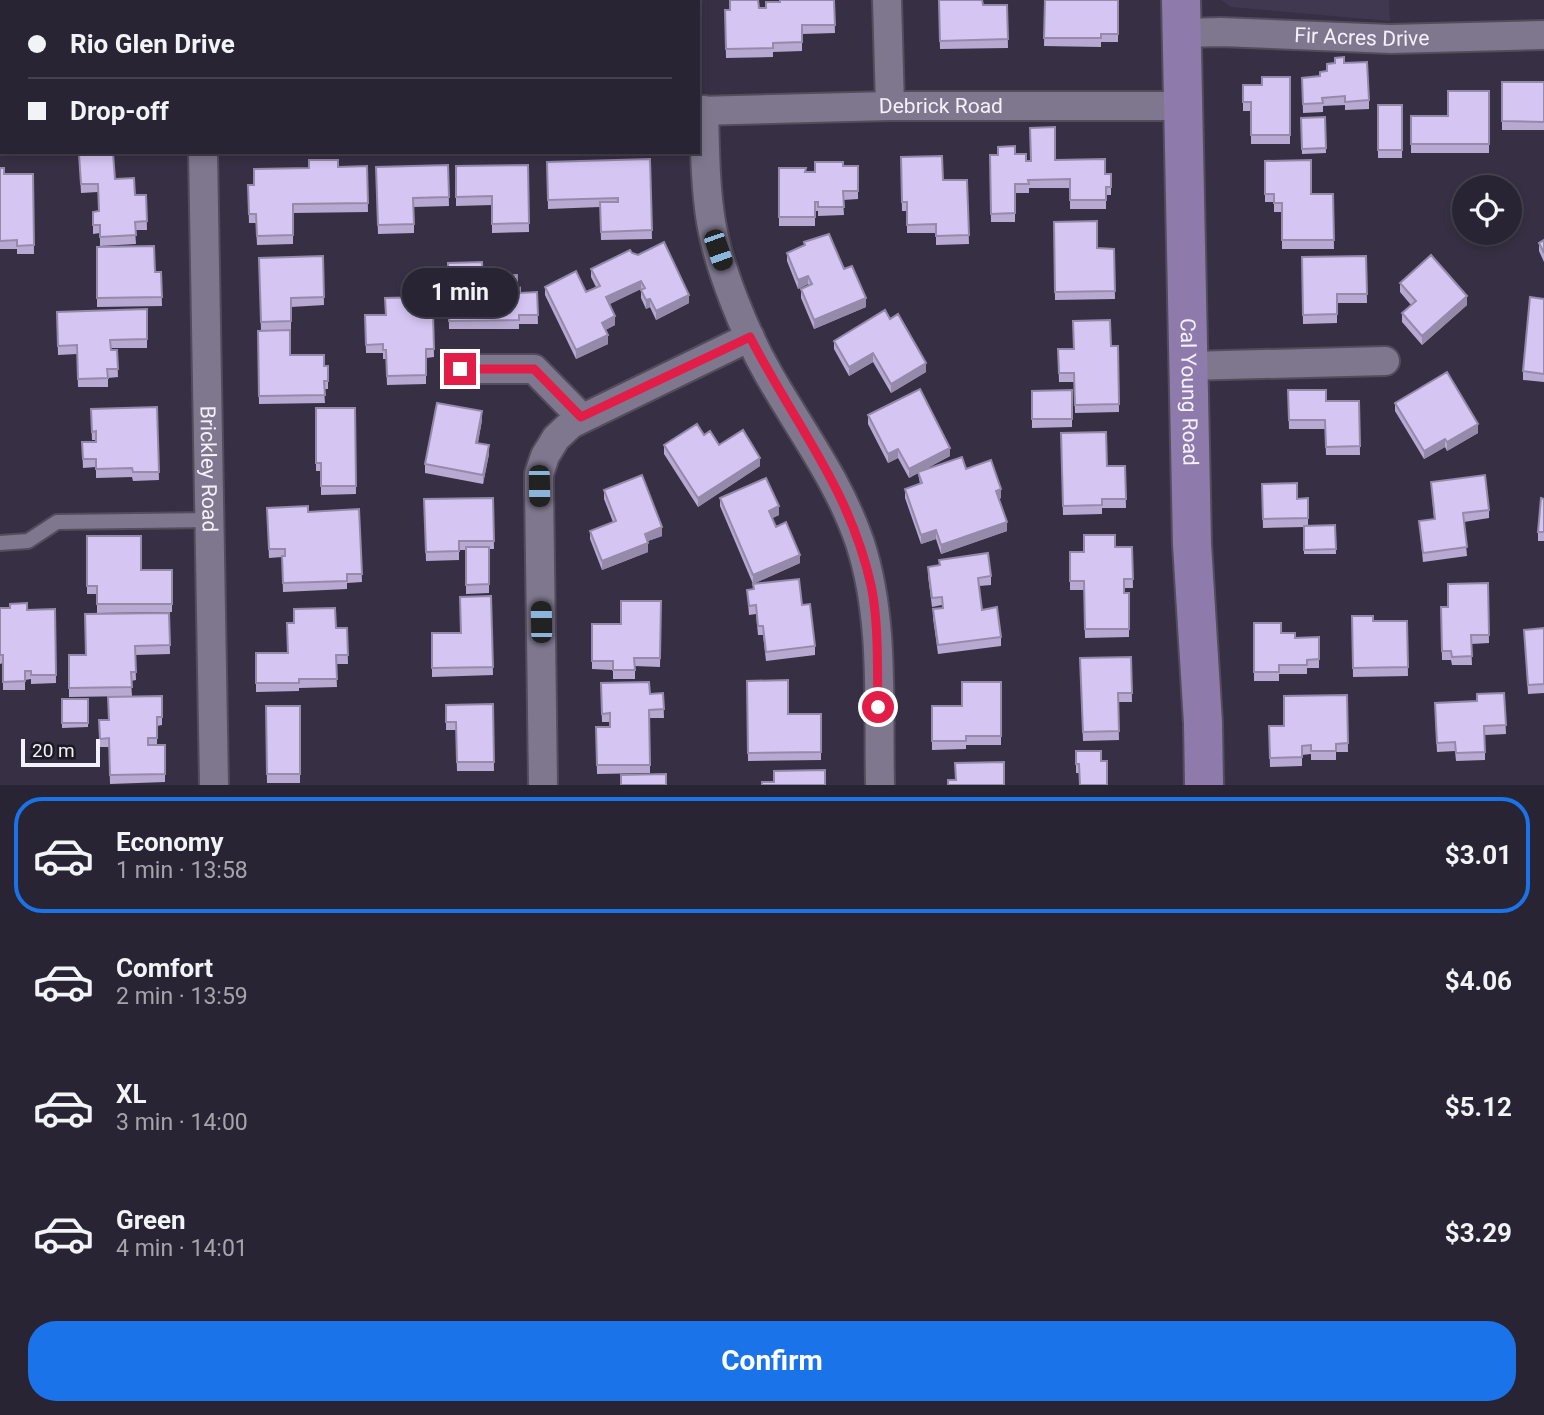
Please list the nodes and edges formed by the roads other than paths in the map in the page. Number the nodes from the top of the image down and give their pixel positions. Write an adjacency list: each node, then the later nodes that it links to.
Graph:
1 (887, 0): 4 (street)
2 (1182, 17): 3 (street, Fir Acres Drive); 5 (main road, Cal Young Road)
3 (1544, 35)
4 (890, 106): 5 (street, Debrick Road); 6 (street, Debrick Road)
5 (1184, 106): 10 (main road, Cal Young Road)
6 (701, 111): 8 (street)
7 (203, 154): 13 (street, Brickley Road)
8 (750, 337): 12 (street); 17 (street)
9 (1385, 361): 10 (street)
10 (1188, 366): 18 (main road, Cal Young Road)
11 (460, 369): 12 (street)
12 (581, 417): 16 (street)
13 (210, 520): 14 (lane); 15 (street, Brickley Road)
14 (0, 543)
15 (214, 785)
16 (543, 785)
17 (880, 785)
18 (1204, 785)

